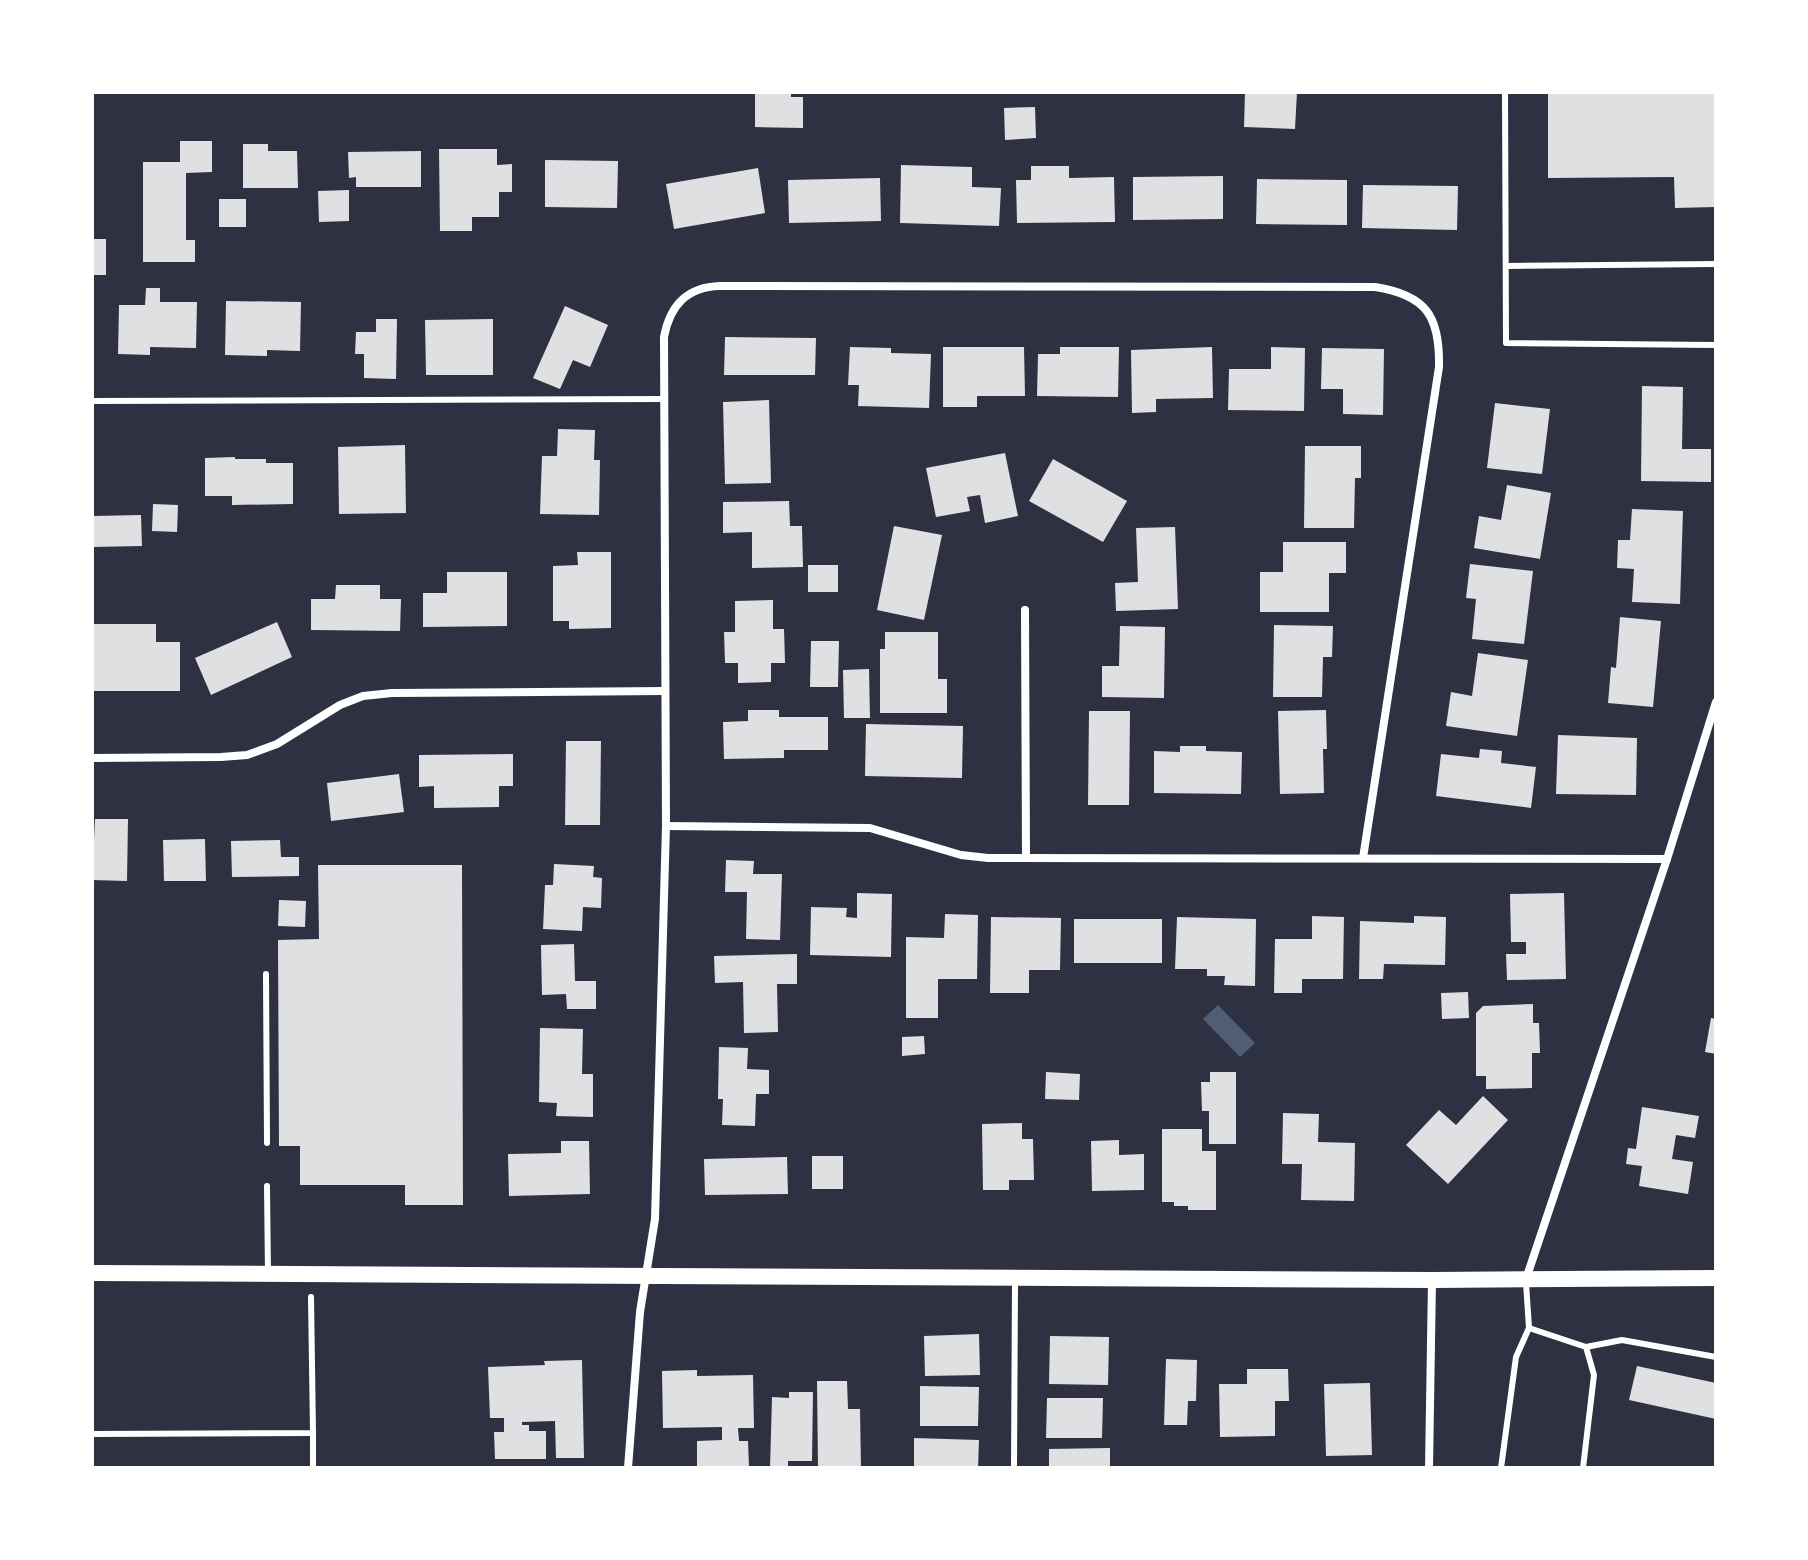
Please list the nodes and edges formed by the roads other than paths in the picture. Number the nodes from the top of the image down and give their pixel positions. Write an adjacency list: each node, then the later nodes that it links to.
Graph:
1 (1505, 92): 3 (lane)
2 (1716, 264): 3 (lane)
3 (1506, 266): 4 (lane)
4 (1716, 345)
5 (665, 399): 6 (lane); 8 (street); 13 (street)
6 (92, 401)
7 (1025, 610): 12 (street)
8 (665, 691): 10 (street); 11 (street)
9 (1716, 702): 14 (street)
10 (92, 758)
11 (666, 826): 12 (street); 20 (street)
12 (1026, 858): 13 (street)
13 (1363, 858): 14 (street)
14 (1667, 859): 23 (street)
15 (266, 974): 16 (lane)
16 (267, 1143)
17 (267, 1186): 19 (lane)
18 (92, 1273): 19 (main road)
19 (268, 1275): 20 (main road)
20 (646, 1276): 22 (main road); 32 (street)
21 (1716, 1278): 23 (main road)
22 (1015, 1279): 24 (main road); 33 (lane)
23 (1526, 1279): 24 (main road); 26 (lane)
24 (1432, 1280): 34 (street)
25 (311, 1297): 29 (lane)
26 (1529, 1328): 27 (lane); 35 (lane)
27 (1586, 1347): 28 (lane); 36 (lane)
28 (1716, 1357)
29 (313, 1433): 30 (lane); 31 (lane)
30 (92, 1434)
31 (313, 1468)
32 (628, 1468)
33 (1014, 1468)
34 (1429, 1468)
35 (1501, 1468)
36 (1583, 1468)

